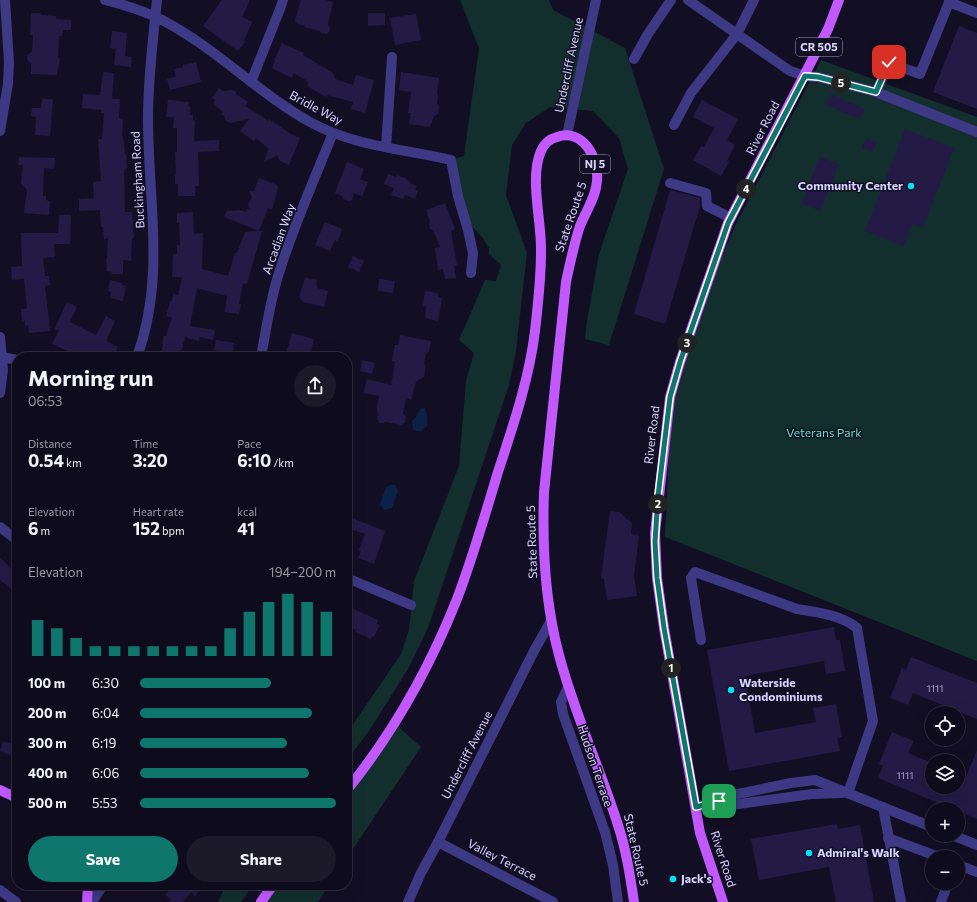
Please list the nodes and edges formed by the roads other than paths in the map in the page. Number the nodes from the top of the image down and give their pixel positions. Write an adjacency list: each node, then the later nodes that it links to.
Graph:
1 (5, 0): 10 (street); 21 (street)
2 (105, 0): 13 (street, Bridle Way)
3 (157, 0): 13 (street, Buckingham Road)
4 (283, 0): 18 (street)
5 (596, 0): 24 (street, Undercliff Avenue)
6 (670, 0): 16 (street)
7 (688, 0): 14 (street)
8 (754, 0): 14 (street)
9 (839, 0): 17 (main road, River Road / CR 505)
10 (0, 1)
11 (949, 1): 12 (street); 19 (street)
12 (977, 13)
13 (155, 17): 18 (street, Bridle Way); 30 (street, Buckingham Road)
14 (737, 34): 17 (street); 20 (street)
15 (392, 57): 25 (street)
16 (634, 59)
17 (805, 76): 19 (street); 27 (main road, River Road / CR 505)
18 (251, 82): 23 (street, Bridle Way)
19 (876, 92): 22 (street)
20 (674, 125)
21 (0, 131)
22 (977, 132)
23 (333, 133): 25 (street, Bridle Way); 31 (street, Arcadian Way)
24 (567, 135): 39 (main road, State Route 5 / NJ 5); 42 (main road, State Route 5)
25 (386, 148): 28 (street, Bridle Way)
26 (670, 183): 27 (street)
27 (731, 218): 46 (main road, River Road / CR 505)
28 (471, 273)
29 (0, 337): 32 (street)
30 (138, 352)
31 (262, 352)
32 (2, 357): 33 (street); 34 (street)
33 (12, 359)
34 (0, 394)
35 (0, 528): 36 (street)
36 (12, 536)
37 (352, 580): 38 (street)
38 (411, 605)
39 (551, 621): 41 (main road, State Route 5 / NJ 5); 51 (street, Undercliff Avenue)
40 (700, 640): 44 (street)
41 (568, 687): 67 (street, Hudson Terrace); 68 (main road, State Route 5 / NJ 5)
42 (352, 783)
43 (0, 790): 45 (main road)
44 (848, 793): 46 (street); 47 (street)
45 (12, 796)
46 (696, 807): 69 (main road, River Road / CR 505)
47 (883, 807): 48 (street); 49 (street)
48 (925, 824)
49 (888, 838): 53 (street); 70 (street)
50 (965, 840): 52 (street)
51 (438, 842): 65 (street, Undercliff Avenue); 66 (street, Valley Terrace)
52 (977, 845)
53 (925, 852)
54 (965, 867): 55 (street)
55 (977, 872)
56 (0, 890): 61 (street)
57 (88, 890): 62 (main road)
58 (100, 890): 63 (street)
59 (269, 890): 64 (main road)
60 (945, 890): 71 (street)
61 (16, 902)
62 (87, 902)
63 (92, 902)
64 (261, 902)
65 (408, 902)
66 (553, 902)
67 (618, 902)
68 (634, 902)
69 (723, 902)
70 (901, 902)
71 (941, 902)

